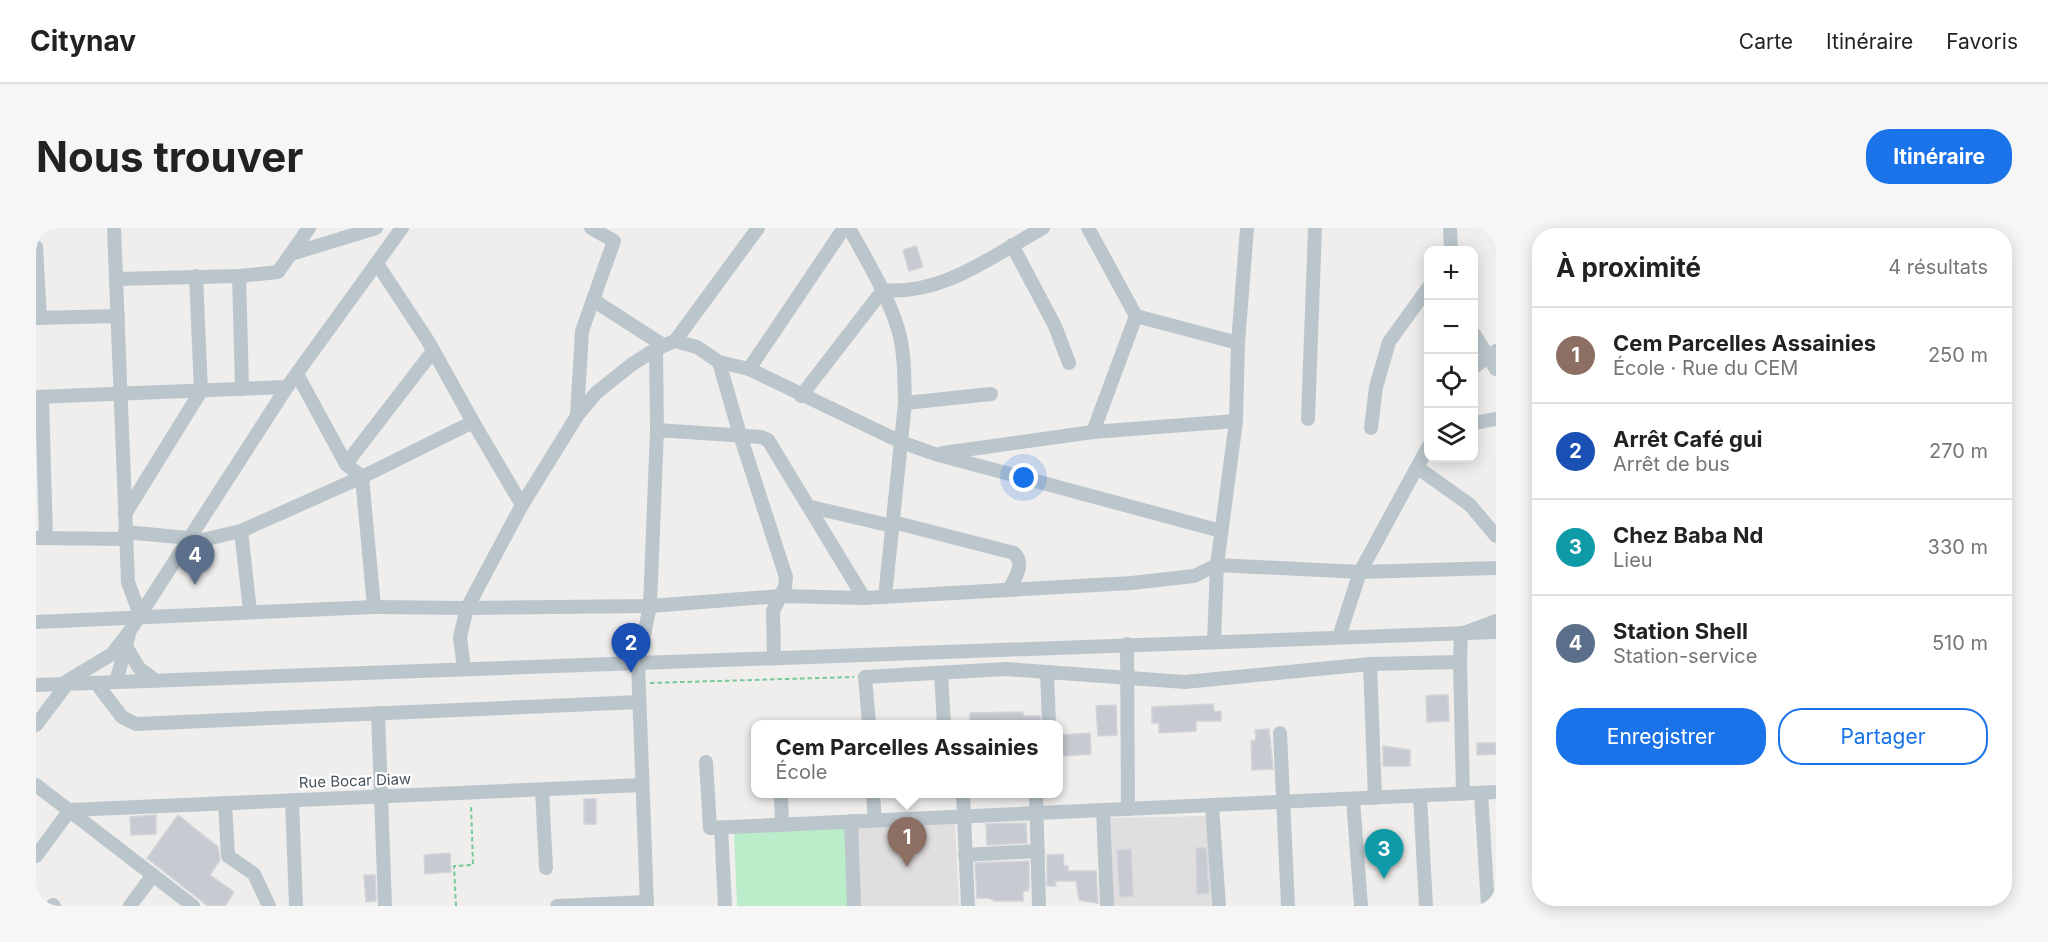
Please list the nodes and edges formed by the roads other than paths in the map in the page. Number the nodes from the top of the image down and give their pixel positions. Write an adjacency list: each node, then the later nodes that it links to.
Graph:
1 (114, 228): 22 (street)
2 (309, 228): 18 (street)
3 (376, 228): 18 (street)
4 (402, 228): 19 (street)
5 (591, 228): 14 (street)
6 (844, 228): 37 (street)
7 (849, 228): 23 (street)
8 (1043, 228): 15 (street)
9 (1088, 228): 27 (street)
10 (1247, 228): 30 (street)
11 (1315, 228): 49 (street)
12 (1450, 228): 16 (street)
13 (756, 229): 31 (street)
14 (616, 235): 25 (street)
15 (1012, 245): 23 (street); 35 (street)
16 (1451, 246)
17 (36, 247): 28 (street)
18 (291, 254): 21 (street)
19 (378, 265): 32 (street); 39 (street)
20 (196, 276): 21 (street); 22 (street); 42 (street)
21 (239, 276): 41 (street)
22 (116, 279): 26 (street)
23 (883, 290): 45 (street); 47 (street)
24 (1424, 294): 54 (street)
25 (593, 300): 31 (street); 48 (street)
26 (118, 316): 28 (street); 43 (street)
27 (1136, 316): 30 (street); 56 (street)
28 (38, 318)
29 (1478, 339): 33 (street)
30 (1238, 343): 51 (street)
31 (665, 345): 34 (street); 48 (street); 55 (street)
32 (433, 351): 52 (street); 61 (street)
33 (1492, 353): 36 (street); 38 (street)
34 (719, 362): 37 (street); 57 (street)
35 (1070, 363)
36 (1478, 363)
37 (749, 369): 45 (street)
38 (1496, 369)
39 (297, 374): 40 (street); 61 (street)
40 (287, 387): 41 (street); 74 (street)
41 (242, 389): 42 (street)
42 (201, 391): 43 (street); 67 (street)
43 (123, 393): 46 (street); 67 (street)
44 (991, 394): 47 (street)
45 (801, 396): 58 (street)
46 (39, 397): 63 (street)
47 (905, 403): 58 (street)
48 (577, 416): 65 (street)
49 (1308, 419)
50 (1496, 419): 53 (street)
51 (1236, 421): 56 (street); 70 (street)
52 (473, 422): 64 (street); 65 (street)
53 (1478, 422)
54 (1371, 428)
55 (657, 430): 57 (street); 82 (street)
56 (1093, 432): 59 (street)
57 (740, 435): 66 (street); 79 (street)
58 (901, 442): 59 (street); 68 (street)
59 (935, 454): 70 (street)
60 (1424, 455): 62 (street)
61 (346, 464): 64 (street)
62 (1418, 468): 72 (street); 77 (street)
63 (40, 475): 73 (street)
64 (362, 477): 69 (street); 83 (street)
65 (522, 505): 84 (street)
66 (811, 507): 68 (street); 81 (street)
67 (125, 514): 71 (street)
68 (892, 524): 78 (street); 80 (street)
69 (242, 531): 74 (street); 85 (street)
70 (1221, 531): 75 (street)
71 (125, 535): 73 (street); 74 (street); 86 (street)
72 (1496, 536)
73 (41, 538)
74 (187, 542): 86 (street)
75 (1217, 565): 77 (street); 78 (street); 93 (street)
76 (1496, 568): 77 (street)
77 (1360, 572): 92 (street)
78 (1010, 588): 80 (street)
79 (781, 596): 81 (street); 82 (street); 97 (street)
80 (885, 597): 81 (street)
81 (864, 598)
82 (650, 606): 84 (street); 99 (street)
83 (374, 607): 84 (street); 85 (street)
84 (467, 608): 101 (street)
85 (250, 611): 86 (street)
86 (138, 617): 88 (street); 89 (street)
87 (1496, 621): 91 (street)
88 (36, 622)
89 (129, 632): 95 (street); 96 (street)
90 (1496, 632): 91 (street)
91 (1461, 634): 92 (street); 98 (street)
92 (1339, 637): 93 (street)
93 (1214, 641): 94 (street)
94 (1127, 644): 97 (street); 104 (street)
95 (127, 648): 105 (street); 106 (street)
96 (112, 654): 106 (street); 107 (street)
97 (774, 657): 99 (street)
98 (1460, 662): 100 (street); 122 (street)
99 (638, 663): 101 (street); 109 (street)
100 (1370, 664): 104 (street); 129 (street)
101 (464, 669): 105 (street)
102 (1047, 672): 103 (street); 104 (street); 113 (street)
103 (941, 674): 111 (street); 112 (street)
104 (1127, 678): 135 (street)
105 (156, 681): 106 (street)
106 (106, 683): 107 (street); 110 (street)
107 (64, 684): 108 (street); 114 (street)
108 (36, 685)
109 (639, 702): 110 (street); 118 (street)
110 (378, 713): 123 (street)
111 (869, 720)
112 (944, 720)
113 (1049, 720)
114 (36, 725)
115 (1280, 733): 132 (street)
116 (706, 762): 143 (street)
117 (36, 785): 136 (street)
118 (642, 785): 119 (street, Rue Bocar Diaw); 149 (street)
119 (542, 790): 123 (street, Rue Bocar Diaw); 147 (street)
120 (1496, 792): 121 (street)
121 (1481, 793): 122 (street); 166 (street)
122 (1463, 794): 124 (street)
123 (381, 796): 131 (street, Rue Bocar Diaw); 154 (street)
124 (1420, 796): 129 (street); 165 (street)
125 (782, 798): 142 (street)
126 (873, 798): 140 (street)
127 (963, 798): 139 (street)
128 (1036, 798): 138 (street)
129 (1375, 798): 130 (street)
130 (1353, 799): 132 (street); 164 (street)
131 (292, 800): 133 (street, Rue Bocar Diaw); 153 (street)
132 (1282, 802): 134 (street); 163 (street)
133 (225, 803): 136 (street, Rue Bocar Diaw); 152 (street)
134 (1212, 805): 135 (street); 162 (street)
135 (1128, 809): 137 (street)
136 (70, 810): 146 (street); 148 (street)
137 (1103, 810): 138 (street); 161 (street)
138 (1037, 813): 139 (street); 144 (street)
139 (963, 816): 140 (street); 145 (street)
140 (875, 820): 141 (street)
141 (851, 821): 142 (street); 158 (street)
142 (782, 825): 143 (street)
143 (721, 827): 157 (street)
144 (1038, 851): 145 (street); 160 (street)
145 (965, 855): 159 (street)
146 (36, 856)
147 (546, 868)
148 (153, 875): 150 (street); 151 (street)
149 (647, 904): 156 (street)
150 (130, 906)
151 (193, 906)
152 (269, 906)
153 (296, 906)
154 (385, 906)
155 (557, 906): 156 (street)
156 (567, 906)
157 (725, 906)
158 (854, 906)
159 (968, 906)
160 (1039, 906)
161 (1107, 906)
162 (1219, 906)
163 (1288, 906)
164 (1360, 906)
165 (1426, 906)
166 (1488, 906)

